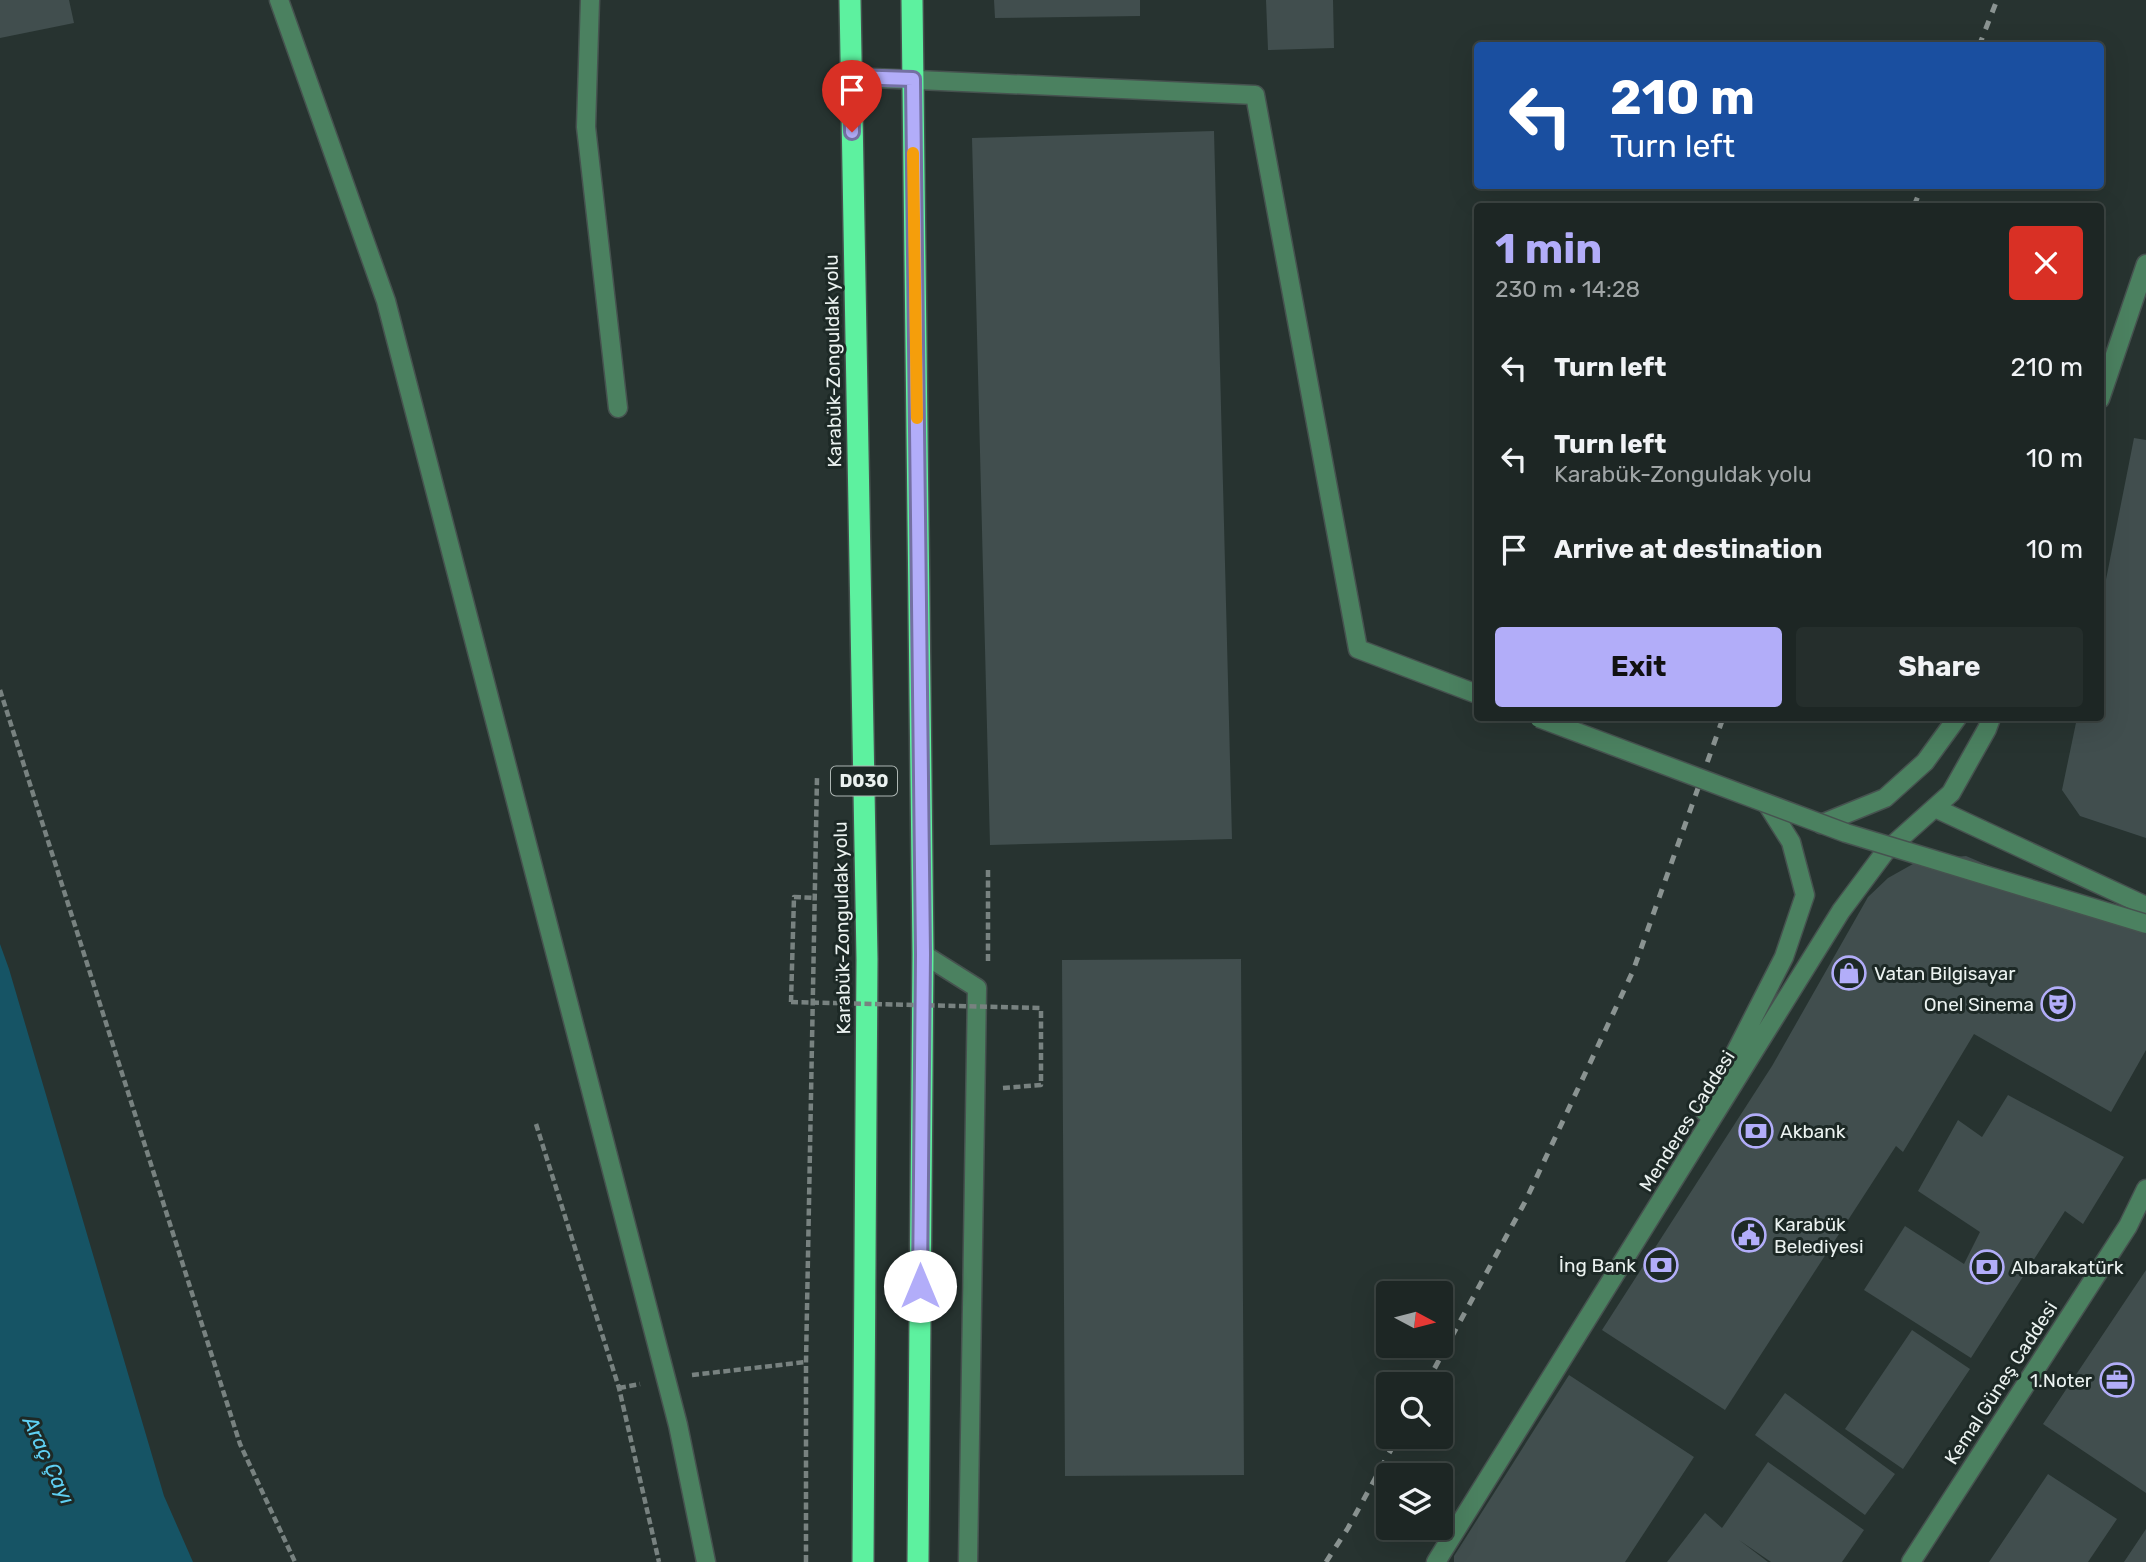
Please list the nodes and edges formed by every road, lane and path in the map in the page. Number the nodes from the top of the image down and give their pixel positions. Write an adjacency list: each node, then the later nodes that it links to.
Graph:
1 (279, 0): 31 (street)
2 (590, 0): 9 (street)
3 (850, 0): 5 (highway, Karabük-Zonguldak yolu / D030)
4 (912, 0): 6 (highway, D030)
5 (851, 77): 6 (street); 33 (highway, Karabük-Zonguldak yolu / D030)
6 (913, 79): 11 (street); 22 (highway, D030)
7 (2146, 264): 8 (street)
8 (2104, 387)
9 (618, 408)
10 (0, 690): 29 (path)
11 (1474, 693)
12 (1547, 721): 16 (street, bridge)
13 (1955, 721): 18 (street)
14 (1991, 721): 17 (street, Menderes Caddesi)
15 (817, 777): 19 (path)
16 (1766, 804): 18 (street, bridge); 26 (street)
17 (1934, 808): 20 (street); 26 (street, Menderes Caddesi)
18 (1821, 824): 21 (street, bridge)
19 (815, 898): 23 (path, bridge); 27 (path)
20 (2146, 906)
21 (2146, 924)
22 (923, 954): 34 (highway, D030); 35 (street)
23 (1001, 1088)
24 (536, 1124): 30 (path)
25 (2146, 1189): 37 (street, Kemal Güneş Caddesi)
26 (1651, 1218): 36 (street, Menderes Caddesi)
27 (806, 1362): 28 (path); 32 (path)
28 (695, 1388)
29 (295, 1562)
30 (659, 1562)
31 (706, 1562)
32 (806, 1562)
33 (863, 1562)
34 (918, 1562)
35 (968, 1562)
36 (1436, 1562)
37 (1911, 1562)

